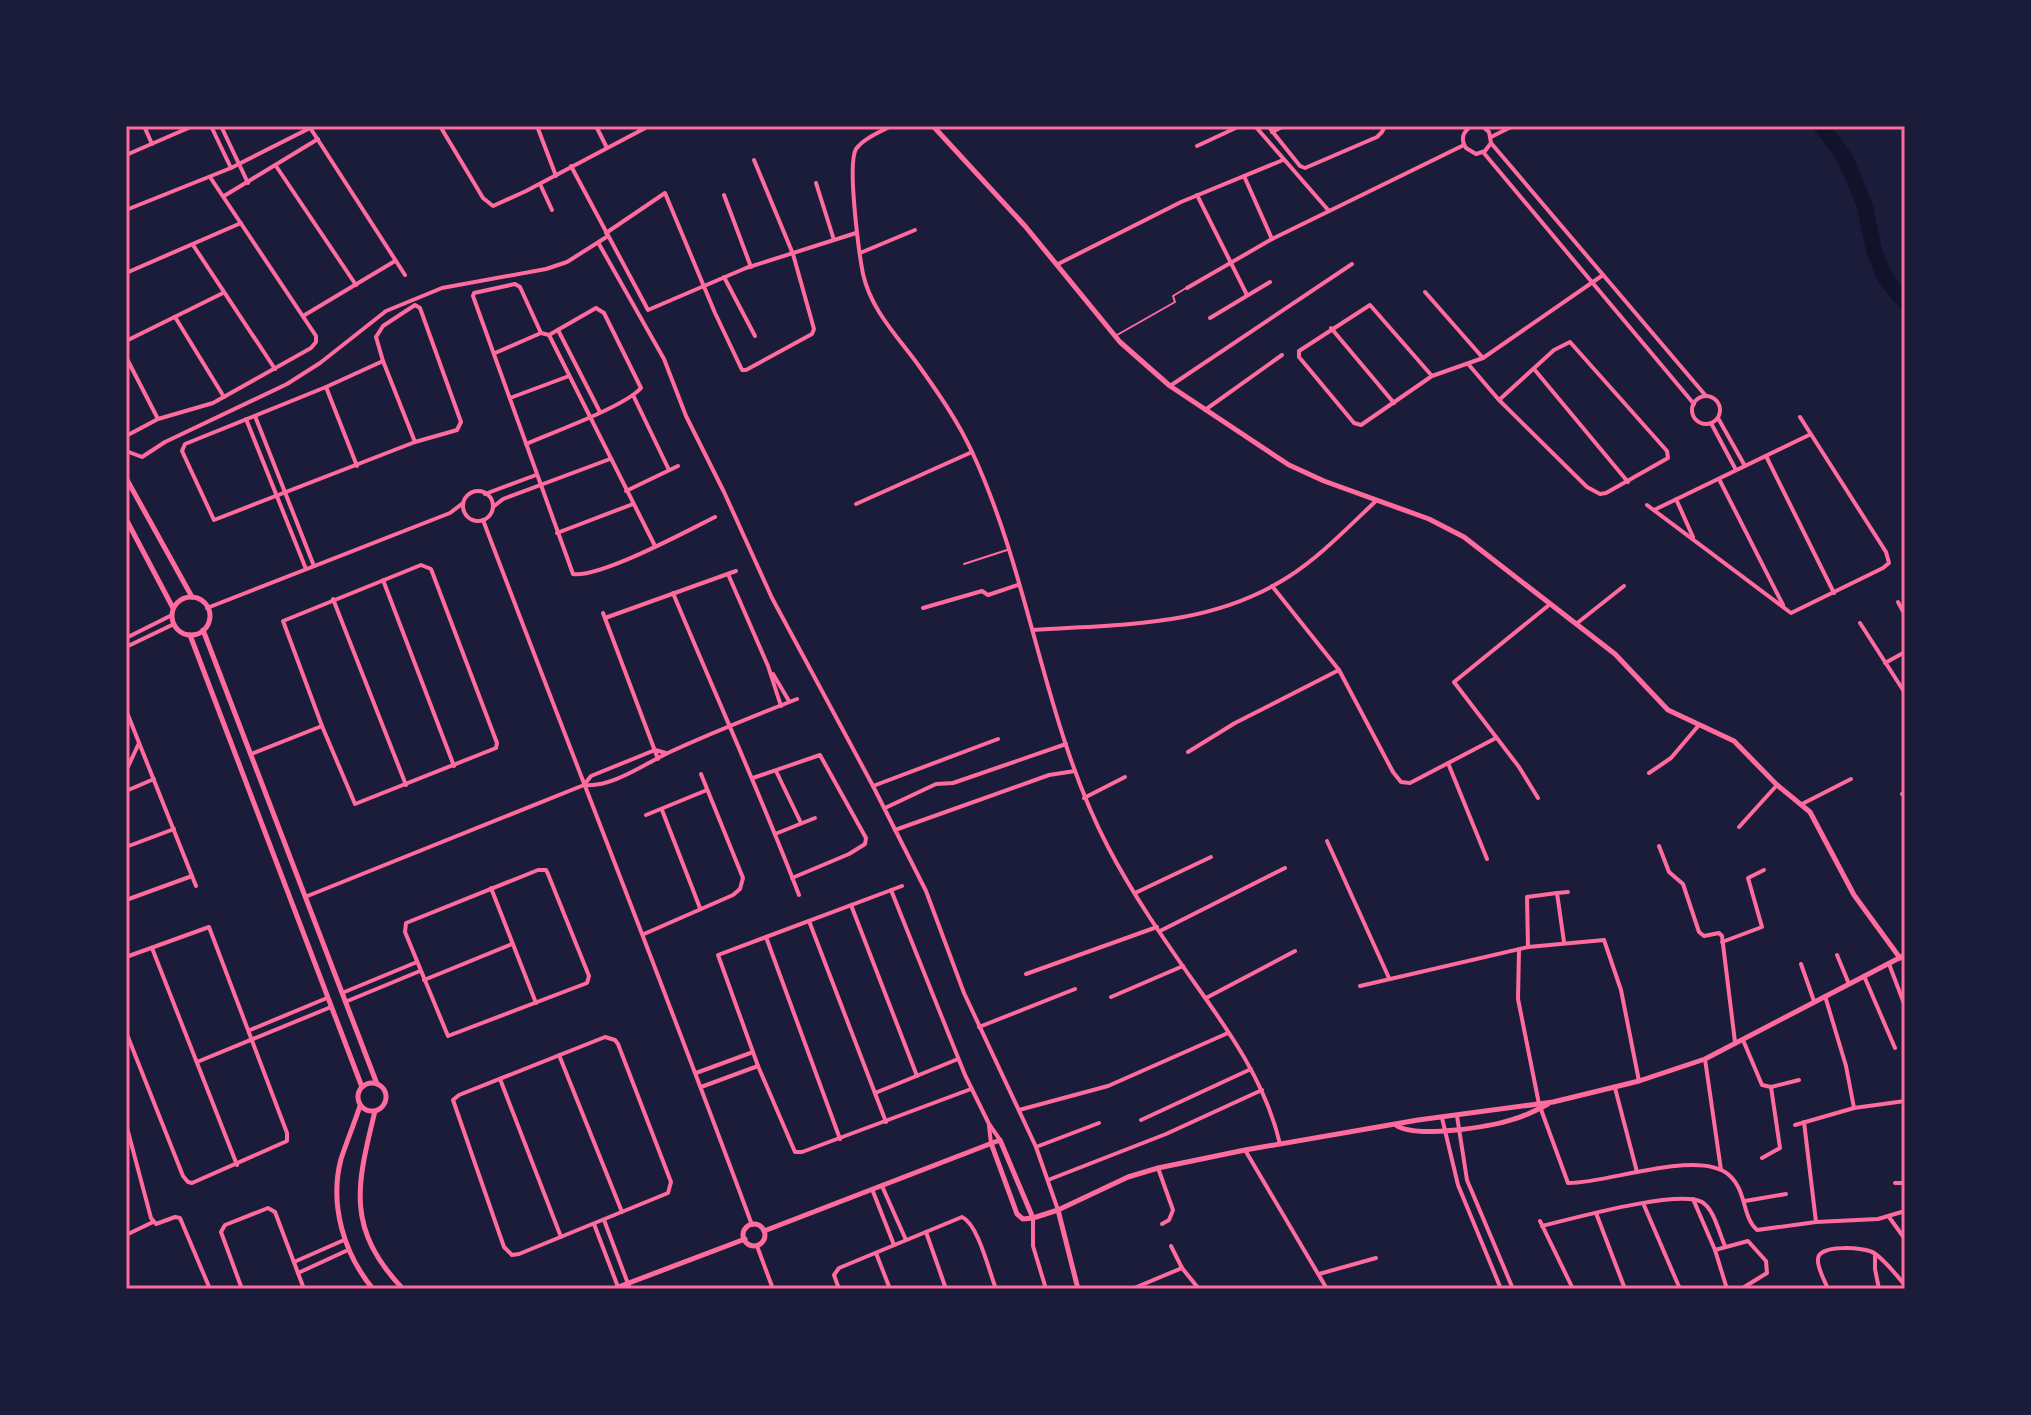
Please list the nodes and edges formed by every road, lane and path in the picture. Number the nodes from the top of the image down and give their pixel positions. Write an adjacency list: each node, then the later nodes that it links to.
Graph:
1 (144, 126): 24 (street)
2 (193, 126): 24 (street)
3 (211, 126): 35 (street)
4 (221, 126): 32 (street)
5 (440, 126): 41 (street)
6 (537, 126): 36 (street)
7 (596, 126): 27 (street)
8 (649, 126): 27 (street)
9 (891, 126): 51 (street)
10 (933, 126): 60 (street)
11 (1240, 126): 26 (street)
12 (1255, 126): 31 (street)
13 (1268, 126): 21 (street)
14 (1284, 126): 21 (street)
15 (1385, 126): 21 (street)
16 (1472, 126): 20 (street)
17 (1484, 126): 23 (street)
18 (1513, 126): 23 (street)
19 (310, 127): 22 (street); 32 (street)
20 (1463, 129): 25 (street)
21 (1272, 132)
22 (318, 139): 33 (street); 58 (street)
23 (1491, 140): 28 (street); 65 (street)
24 (152, 144): 29 (street)
25 (1464, 145): 28 (street); 47 (street)
26 (1197, 146)
27 (607, 148): 34 (street)
28 (1483, 152): 68 (street)
29 (126, 155)
30 (754, 160): 57 (street)
31 (1283, 160): 37 (street); 47 (street)
32 (238, 165): 35 (street); 39 (street)
33 (276, 166): 39 (street); 69 (street)
34 (571, 166): 36 (street); 50 (street)
35 (231, 168): 38 (street)
36 (556, 176): 41 (street)
37 (1244, 176): 43 (street); 52 (street)
38 (210, 177): 44 (street); 45 (street)
39 (248, 183): 44 (street)
40 (816, 183): 53 (street)
41 (540, 184): 46 (street)
42 (724, 195): 62 (street)
43 (1197, 195): 59 (street); 60 (street)
44 (224, 197): 48 (street)
45 (126, 210)
46 (552, 210)
47 (1329, 211): 52 (street)
48 (241, 223): 55 (street); 75 (street)
49 (915, 230): 56 (street)
50 (605, 232): 54 (street); 70 (street); 70 (street)
51 (857, 233): 53 (street); 56 (street)
52 (1272, 239): 59 (street)
53 (834, 240): 57 (street)
54 (599, 244): 117 (street); 214 (street)
55 (193, 245): 63 (street); 73 (street)
56 (860, 253): 118 (street)
57 (793, 254): 62 (street); 70 (street)
58 (395, 261): 64 (street); 69 (street)
59 (1230, 263): 71 (street); 74 (street)
60 (1058, 264): 83 (street)
61 (1352, 264): 95 (street)
62 (751, 267): 66 (street)
63 (126, 273)
64 (405, 275)
65 (1603, 275): 68 (street); 98 (street)
66 (724, 277): 70 (street); 82 (street)
67 (1270, 282): 74 (street)
68 (1592, 283): 88 (street); 103 (street)
69 (356, 285): 75 (street)
70 (703, 286)
71 (1187, 288): 83 (lane)
72 (1425, 292): 88 (street)
73 (223, 293): 76 (street); 91 (street)
74 (1247, 295): 77 (street)
75 (303, 316): 91 (street)
76 (174, 317): 84 (street); 99 (street)
77 (1210, 318)
78 (1331, 328): 94 (street); 102 (street); 102 (street)
79 (558, 330): 81 (street); 97 (street); 105 (street)
80 (541, 333): 81 (street); 85 (street); 85 (street)
81 (549, 335): 93 (street)
82 (755, 336)
83 (1115, 336): 95 (street)
84 (126, 341)
85 (494, 353): 100 (street)
86 (1282, 355): 104 (street)
87 (126, 357): 110 (street)
88 (1483, 358): 90 (street)
89 (383, 361): 96 (street); 115 (street); 115 (street)
90 (1468, 363): 94 (street); 101 (street)
91 (275, 369): 99 (street)
92 (1534, 369): 101 (street); 129 (street); 129 (street)
93 (569, 376): 100 (street); 107 (street)
94 (1432, 376): 102 (street)
95 (1170, 386): 104 (street)
96 (326, 387): 106 (street); 121 (street)
97 (633, 395): 105 (street); 124 (street)
98 (1706, 396): 103 (street); 109 (street)
99 (224, 397): 110 (street)
100 (510, 398): 116 (street)
101 (1499, 400): 129 (street)
102 (1394, 403)
103 (1694, 404): 112 (street)
104 (1205, 410): 136 (street)
105 (600, 412): 107 (street)
106 (255, 416): 111 (street); 132 (street)
107 (589, 417): 116 (street); 120 (street)
108 (1800, 417): 113 (street)
109 (1718, 418): 112 (street); 123 (street)
110 (158, 419): 114 (street)
111 (246, 419): 134 (street); 134 (street)
112 (1711, 423): 125 (street)
113 (1809, 435): 119 (street); 162 (street)
114 (126, 436)
115 (415, 442): 121 (street)
116 (526, 444): 126 (street)
117 (126, 451)
118 (972, 452): 139 (street); 151 (street)
119 (1766, 456): 123 (street); 162 (street)
120 (610, 459): 130 (street); 131 (street)
121 (357, 466): 132 (street)
122 (678, 466): 124 (street)
123 (1745, 466): 125 (street)
124 (669, 470): 131 (street)
125 (1736, 470): 128 (street)
126 (537, 475): 130 (street); 133 (street)
127 (126, 478): 163 (street)
128 (1719, 479): 135 (street); 167 (street)
129 (1628, 482)
130 (540, 484): 141 (street); 148 (street)
131 (626, 491): 138 (street)
132 (285, 494): 134 (street); 153 (street)
133 (485, 494): 137 (street); 141 (street)
134 (276, 497): 154 (street)
135 (1676, 499): 142 (street); 149 (street)
136 (1377, 500): 159 (street); 166 (street)
137 (463, 503): 143 (street); 144 (street)
138 (633, 504): 148 (street); 150 (street)
139 (856, 504)
140 (1647, 505): 142 (street)
141 (493, 507): 147 (street)
142 (1654, 510): 149 (street)
143 (450, 513): 144 (street); 153 (street)
144 (465, 514): 147 (street)
145 (715, 517): 150 (street)
146 (126, 519): 170 (street)
147 (483, 520): 212 (street)
148 (557, 533): 150 (street)
149 (1694, 540): 167 (street)
150 (655, 546)
151 (1008, 550): 152 (lane); 158 (street)
152 (964, 564)
153 (314, 566): 154 (street)
154 (306, 569): 168 (street)
155 (736, 571): 156 (street)
156 (728, 574): 161 (street); 181 (street)
157 (383, 580): 164 (street); 201 (street); 201 (street)
158 (1018, 585): 169 (street); 176 (street)
159 (1272, 586): 176 (street); 182 (street)
160 (1624, 586): 174 (street)
161 (673, 593): 189 (street); 195 (street)
162 (1835, 594): 167 (street)
163 (192, 597): 168 (street); 170 (street)
164 (333, 599): 188 (street); 211 (street)
165 (1898, 602): 171 (street)
166 (1549, 605): 174 (street); 191 (street)
167 (1784, 607)
168 (207, 608): 175 (street)
169 (923, 608)
170 (173, 612): 173 (street); 178 (street)
171 (1905, 615)
172 (1860, 623): 180 (street)
173 (174, 624): 177 (street); 178 (street)
174 (1576, 624): 190 (street)
175 (203, 630): 177 (street); 198 (street)
176 (1032, 630): 194 (street)
177 (190, 635): 279 (street)
178 (127, 642)
179 (1905, 652): 180 (street)
180 (1885, 663): 183 (street)
181 (768, 666): 185 (street); 186 (street)
182 (1339, 670): 196 (street); 200 (street)
183 (1905, 692)
184 (797, 699): 185 (street)
185 (790, 702): 186 (street)
186 (781, 706): 189 (street)
187 (126, 710): 193 (street)
188 (322, 726): 198 (street); 211 (street)
189 (728, 727): 197 (street); 208 (street)
190 (1697, 728): 205 (street); 213 (street)
191 (1496, 738): 200 (street); 218 (street)
192 (998, 739): 214 (street)
193 (139, 743): 202 (street); 209 (street)
194 (1067, 744): 204 (street); 220 (street)
195 (655, 750): 197 (street); 199 (street); 212 (street)
196 (1188, 752)
197 (666, 753): 199 (street)
198 (251, 754): 246 (street)
199 (658, 759): 212 (street)
200 (1448, 763): 233 (street)
201 (454, 766): 211 (street)
202 (126, 771)
203 (776, 771): 208 (street); 224 (street); 237 (street)
204 (1075, 771): 217 (street); 227 (street)
205 (1649, 773)
206 (701, 774): 215 (street)
207 (1125, 777): 217 (street)
208 (753, 778): 228 (street)
209 (154, 779): 216 (street); 226 (street)
210 (1851, 779): 219 (street)
211 (406, 785)
212 (584, 785): 246 (street); 252 (street)
213 (1777, 785): 219 (street); 225 (street)
214 (873, 786): 220 (street)
215 (707, 790): 221 (street); 249 (street)
216 (126, 791)
217 (1084, 798): 243 (street)
218 (1538, 798)
219 (1802, 804): 263 (street)
220 (885, 808): 227 (street)
221 (662, 810): 222 (street); 249 (street)
222 (646, 815)
223 (815, 818): 224 (street)
224 (801, 823): 228 (street)
225 (1739, 827)
226 (174, 829): 231 (street); 236 (street)
227 (895, 830): 286 (street)
228 (775, 834): 237 (street)
229 (1327, 841): 271 (street)
230 (1659, 846): 255 (street)
231 (126, 847)
232 (1211, 857): 243 (street)
233 (1487, 859)
234 (1285, 868): 251 (street)
235 (1764, 870): 255 (street)
236 (192, 876): 238 (street); 247 (street)
237 (792, 878): 245 (street)
238 (196, 886)
239 (902, 886): 241 (street)
240 (491, 888): 256 (street); 264 (street); 283 (street)
241 (891, 890): 248 (street); 296 (street)
242 (1568, 892): 244 (street)
243 (1135, 893): 251 (street)
244 (1557, 893): 254 (street); 258 (street)
245 (799, 895)
246 (305, 897): 276 (street)
247 (126, 900)
248 (851, 905): 250 (street); 302 (street)
249 (700, 908): 252 (street)
250 (809, 921): 253 (street); 313 (street)
251 (1158, 929): 267 (street); 269 (street)
252 (644, 934): 301 (street)
253 (766, 937): 294 (street); 334 (street)
254 (1564, 942): 258 (street); 305 (street)
255 (1722, 942): 292 (street)
256 (512, 944): 272 (street); 283 (street)
257 (152, 947): 262 (street); 287 (street); 298 (street)
258 (1528, 947): 259 (street)
259 (1519, 949): 271 (street); 316 (street)
260 (1295, 951): 280 (street)
261 (1837, 955): 273 (street)
262 (126, 957)
263 (1902, 957): 266 (street)
264 (417, 962): 268 (street); 276 (street)
265 (1801, 964): 281 (street)
266 (1889, 964): 270 (street); 284 (street)
267 (1183, 966): 278 (street); 280 (street)
268 (420, 971): 272 (street); 282 (street)
269 (1026, 974)
270 (1864, 976): 273 (street); 293 (street)
271 (1389, 978): 274 (street)
272 (424, 980): 283 (street)
273 (1849, 984): 277 (street)
274 (1360, 986)
275 (1075, 989): 286 (street)
276 (342, 993): 282 (street)
277 (1825, 996): 281 (street); 318 (street)
278 (1111, 997)
279 (327, 998): 285 (street); 287 (street)
280 (1206, 998): 289 (street)
281 (1814, 1001): 290 (street)
282 (345, 1002): 306 (street)
283 (536, 1003)
284 (1905, 1006)
285 (331, 1007): 291 (street); 307 (street)
286 (979, 1027): 319 (street)
287 (250, 1030): 291 (street)
288 (126, 1032): 341 (street)
289 (1228, 1033): 300 (street); 319 (street)
290 (1743, 1037): 292 (street); 309 (street)
291 (253, 1040): 298 (street); 341 (street)
292 (1735, 1042): 297 (street)
293 (1895, 1048)
294 (753, 1052): 299 (street); 301 (street)
295 (559, 1054): 303 (street); 356 (street); 356 (street)
296 (958, 1059): 302 (street); 311 (street)
297 (1705, 1059): 305 (street); 343 (street)
298 (197, 1062): 341 (street)
299 (758, 1066): 308 (street); 334 (street)
300 (1251, 1069): 312 (street); 324 (street)
301 (696, 1073): 308 (street)
302 (917, 1076): 313 (street)
303 (500, 1078): 369 (street); 369 (street)
304 (1799, 1080): 309 (street)
305 (1639, 1081): 310 (street)
306 (377, 1084): 307 (street); 320 (street)
307 (362, 1087): 315 (street)
308 (701, 1087): 365 (street)
309 (1771, 1087): 340 (street)
310 (1615, 1088): 316 (street); 344 (street)
311 (971, 1089): 325 (street); 329 (street)
312 (1262, 1090): 337 (street); 345 (street)
313 (875, 1093): 325 (street)
314 (1905, 1101): 318 (street)
315 (360, 1106): 320 (street); 372 (street)
316 (1540, 1106): 317 (street); 321 (street); 344 (street)
317 (1524, 1107): 321 (street); 322 (street)
318 (1854, 1108): 326 (street)
319 (1019, 1110): 338 (street)
320 (375, 1111): 394 (street)
321 (1525, 1115): 332 (street)
322 (1457, 1116): 323 (street); 332 (street)
323 (1442, 1118): 330 (street); 333 (street)
324 (1141, 1120)
325 (886, 1122): 334 (street)
326 (1804, 1122): 331 (street); 362 (street)
327 (1099, 1123): 338 (street)
328 (126, 1124): 361 (street)
329 (989, 1124): 335 (street); 336 (street)
330 (1396, 1125): 333 (street); 337 (street)
331 (1795, 1125)
332 (1458, 1128): 333 (street); 406 (street)
333 (1444, 1130): 405 (street)
334 (840, 1139)
335 (1000, 1140): 336 (street); 359 (street)
336 (991, 1143): 348 (street); 359 (street)
337 (1280, 1144): 339 (street)
338 (1036, 1147): 345 (street)
339 (1245, 1150): 342 (street); 386 (street)
340 (1762, 1158)
341 (237, 1165)
342 (1158, 1168): 354 (street); 364 (street)
343 (1721, 1170): 344 (street); 352 (street)
344 (1637, 1172)
345 (1048, 1180): 354 (street)
346 (1895, 1183): 347 (street)
347 (1905, 1183)
348 (882, 1186): 349 (street); 373 (street)
349 (872, 1189): 366 (street); 374 (street)
350 (1786, 1194): 352 (street)
351 (1693, 1199): 353 (street); 377 (street); 379 (street)
352 (1745, 1201): 362 (street)
353 (1643, 1203): 357 (street); 409 (street)
354 (1058, 1210): 359 (street); 401 (street)
355 (1905, 1211): 358 (street)
356 (622, 1212): 360 (street)
357 (1596, 1213): 407 (street); 408 (street)
358 (1889, 1217): 362 (street); 371 (street)
359 (1033, 1218): 400 (street)
360 (603, 1220): 363 (street); 388 (street)
361 (153, 1222): 368 (street); 390 (street)
362 (1816, 1222)
363 (594, 1224): 369 (street); 389 (street)
364 (1162, 1224)
365 (752, 1225): 366 (street); 370 (street)
366 (764, 1231): 375 (street)
367 (926, 1232): 373 (street); 398 (street); 399 (street)
368 (126, 1235)
369 (561, 1237)
370 (745, 1239): 375 (street); 388 (street)
371 (1905, 1239)
372 (344, 1240): 378 (street); 383 (street)
373 (906, 1240): 374 (street)
374 (894, 1245): 380 (street)
375 (757, 1246): 395 (street)
376 (1171, 1246): 384 (street)
377 (1725, 1246): 379 (street); 411 (street)
378 (348, 1250): 385 (street); 393 (street)
379 (1715, 1250): 410 (street)
380 (876, 1253): 396 (street); 397 (street)
381 (1875, 1254): 387 (street); 412 (street); 413 (street)
382 (1376, 1258): 386 (street)
383 (294, 1262): 385 (street); 391 (street)
384 (1182, 1268): 402 (street); 403 (street)
385 (298, 1273): 392 (street)
386 (1319, 1274): 404 (street)
387 (1905, 1285)
388 (629, 1286): 389 (street)
389 (617, 1288)
390 (210, 1289)
391 (242, 1289)
392 (304, 1289)
393 (373, 1289)
394 (403, 1289)
395 (773, 1289)
396 (839, 1289)
397 (890, 1289)
398 (946, 1289)
399 (996, 1289)
400 (1046, 1289)
401 (1078, 1289)
402 (1132, 1289)
403 (1199, 1289)
404 (1327, 1289)
405 (1501, 1289)
406 (1513, 1289)
407 (1573, 1289)
408 (1625, 1289)
409 (1680, 1289)
410 (1727, 1289)
411 (1741, 1289)
412 (1828, 1289)
413 (1879, 1289)

